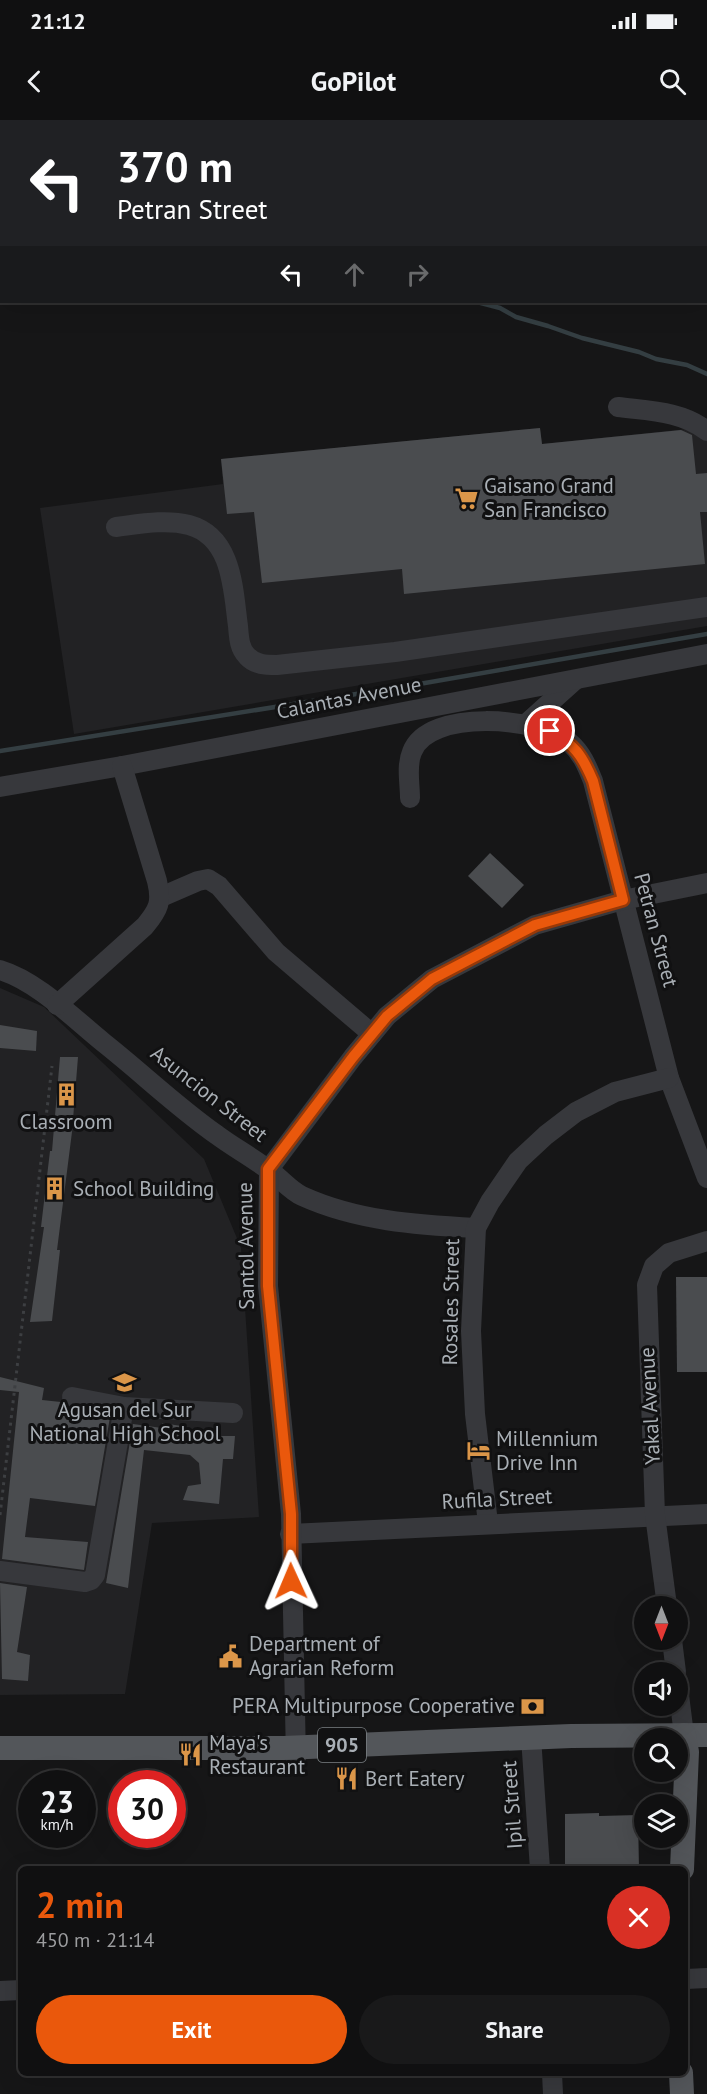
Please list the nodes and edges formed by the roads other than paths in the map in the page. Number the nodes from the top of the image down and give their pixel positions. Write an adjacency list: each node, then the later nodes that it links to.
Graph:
1 (618, 407): 2 (street)
2 (707, 431)
3 (116, 527): 4 (street)
4 (707, 607)
5 (707, 654): 6 (street, Calantas Avenue)
6 (575, 680): 7 (street); 8 (street, Calantas Avenue)
7 (526, 724): 10 (street, Petran Street); 13 (street, Petran Street)
8 (122, 766): 9 (street, Calantas Avenue); 12 (street)
9 (0, 786)
10 (410, 798)
11 (707, 883): 13 (street, Santol Avenue)
12 (160, 897): 15 (street); 16 (street)
13 (623, 900): 16 (street, Santol Avenue); 17 (street, Petran Street)
14 (0, 970): 15 (street, Asuncion Street)
15 (57, 1005): 18 (street, Asuncion Street)
16 (372, 1034): 18 (street, Santol Avenue)
17 (669, 1078): 19 (street, Petran Street); 20 (street, Rosales Street)
18 (268, 1169): 20 (street, Asuncion Street); 28 (street, Santol Avenue)
19 (707, 1178)
20 (476, 1228): 27 (street, Rosales Street)
21 (707, 1241): 26 (street, Yakal Avenue)
22 (72, 1397): 23 (street)
23 (124, 1407): 24 (street); 29 (street)
24 (233, 1413)
25 (707, 1514): 26 (street, Rufila Street)
26 (655, 1515): 27 (street, Rufila Street); 30 (street, Yakal Avenue)
27 (488, 1523): 28 (street, Rufila Street)
28 (290, 1534): 36 (street, Santol Avenue)
29 (0, 1571)
30 (666, 1596)
31 (686, 1716): 33 (street)
32 (531, 1743): 33 (main road, 905); 35 (main road, 905); 36 (main road, 905); 38 (street, Ipil Street)
33 (693, 1745): 39 (main road)
34 (0, 1748): 36 (main road, 905)
35 (634, 1750)
36 (296, 1753): 37 (main road, 905)
37 (0, 1760)
38 (540, 1866)
39 (682, 1866)
40 (707, 1978): 41 (street)
41 (688, 1979)
42 (18, 1990): 43 (street)
43 (0, 1991)
44 (552, 2076): 46 (street)
45 (681, 2076): 47 (main road)
46 (553, 2094)
47 (682, 2094)

